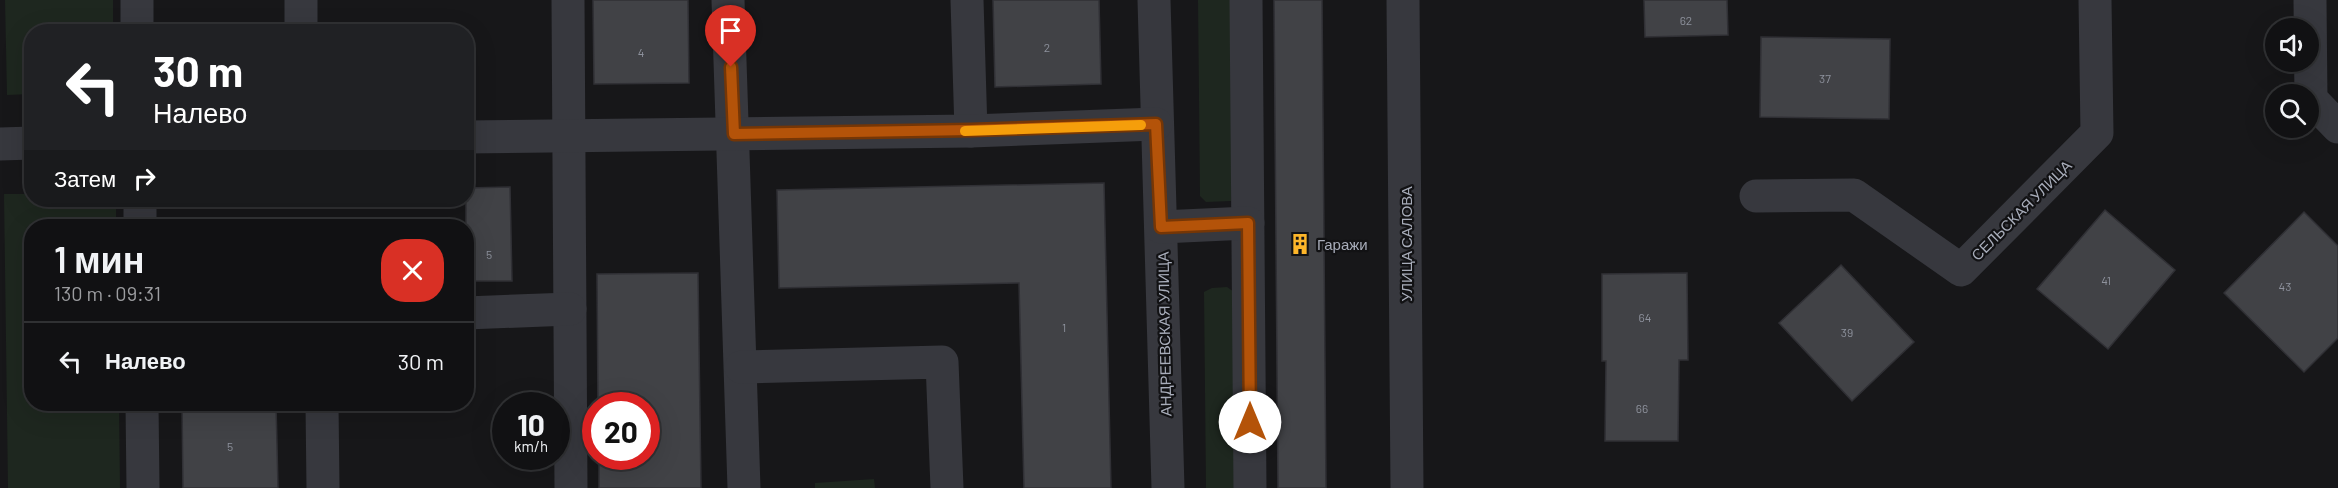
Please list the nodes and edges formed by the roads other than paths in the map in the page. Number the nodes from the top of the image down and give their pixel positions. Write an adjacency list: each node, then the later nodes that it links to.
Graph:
1 (137, 0): 11 (street)
2 (301, 0): 12 (street)
3 (568, 0): 17 (street)
4 (728, 0): 16 (street)
5 (967, 0): 15 (street)
6 (1154, 0): 13 (street, АНДРЕЕВСКАЯ УЛИЦА)
7 (1246, 0): 22 (street)
8 (1403, 0): 36 (street, УЛИЦА САЛОВА)
9 (2095, 0): 21 (street, СЕЛЬСКАЯ УЛИЦА)
10 (2310, 0): 14 (street)
11 (137, 24)
12 (301, 24)
13 (1156, 124): 15 (street); 23 (street, АНДРЕЕВСКАЯ УЛИЦА)
14 (2338, 128)
15 (971, 130): 16 (street)
16 (734, 134): 17 (street); 26 (street)
17 (568, 135): 18 (street); 24 (street)
18 (474, 137)
19 (24, 143): 20 (street)
20 (0, 144)
21 (1756, 196)
22 (1248, 223): 23 (street); 35 (street)
23 (1161, 227): 34 (street, АНДРЕЕВСКАЯ УЛИЦА)
24 (570, 309): 25 (street); 31 (street)
25 (474, 313)
26 (741, 367): 32 (street); 33 (street)
27 (142, 411): 29 (street)
28 (322, 411): 30 (street)
29 (143, 488)
30 (323, 488)
31 (571, 488)
32 (744, 488)
33 (947, 488)
34 (1168, 488)
35 (1250, 488)
36 (1407, 488)

